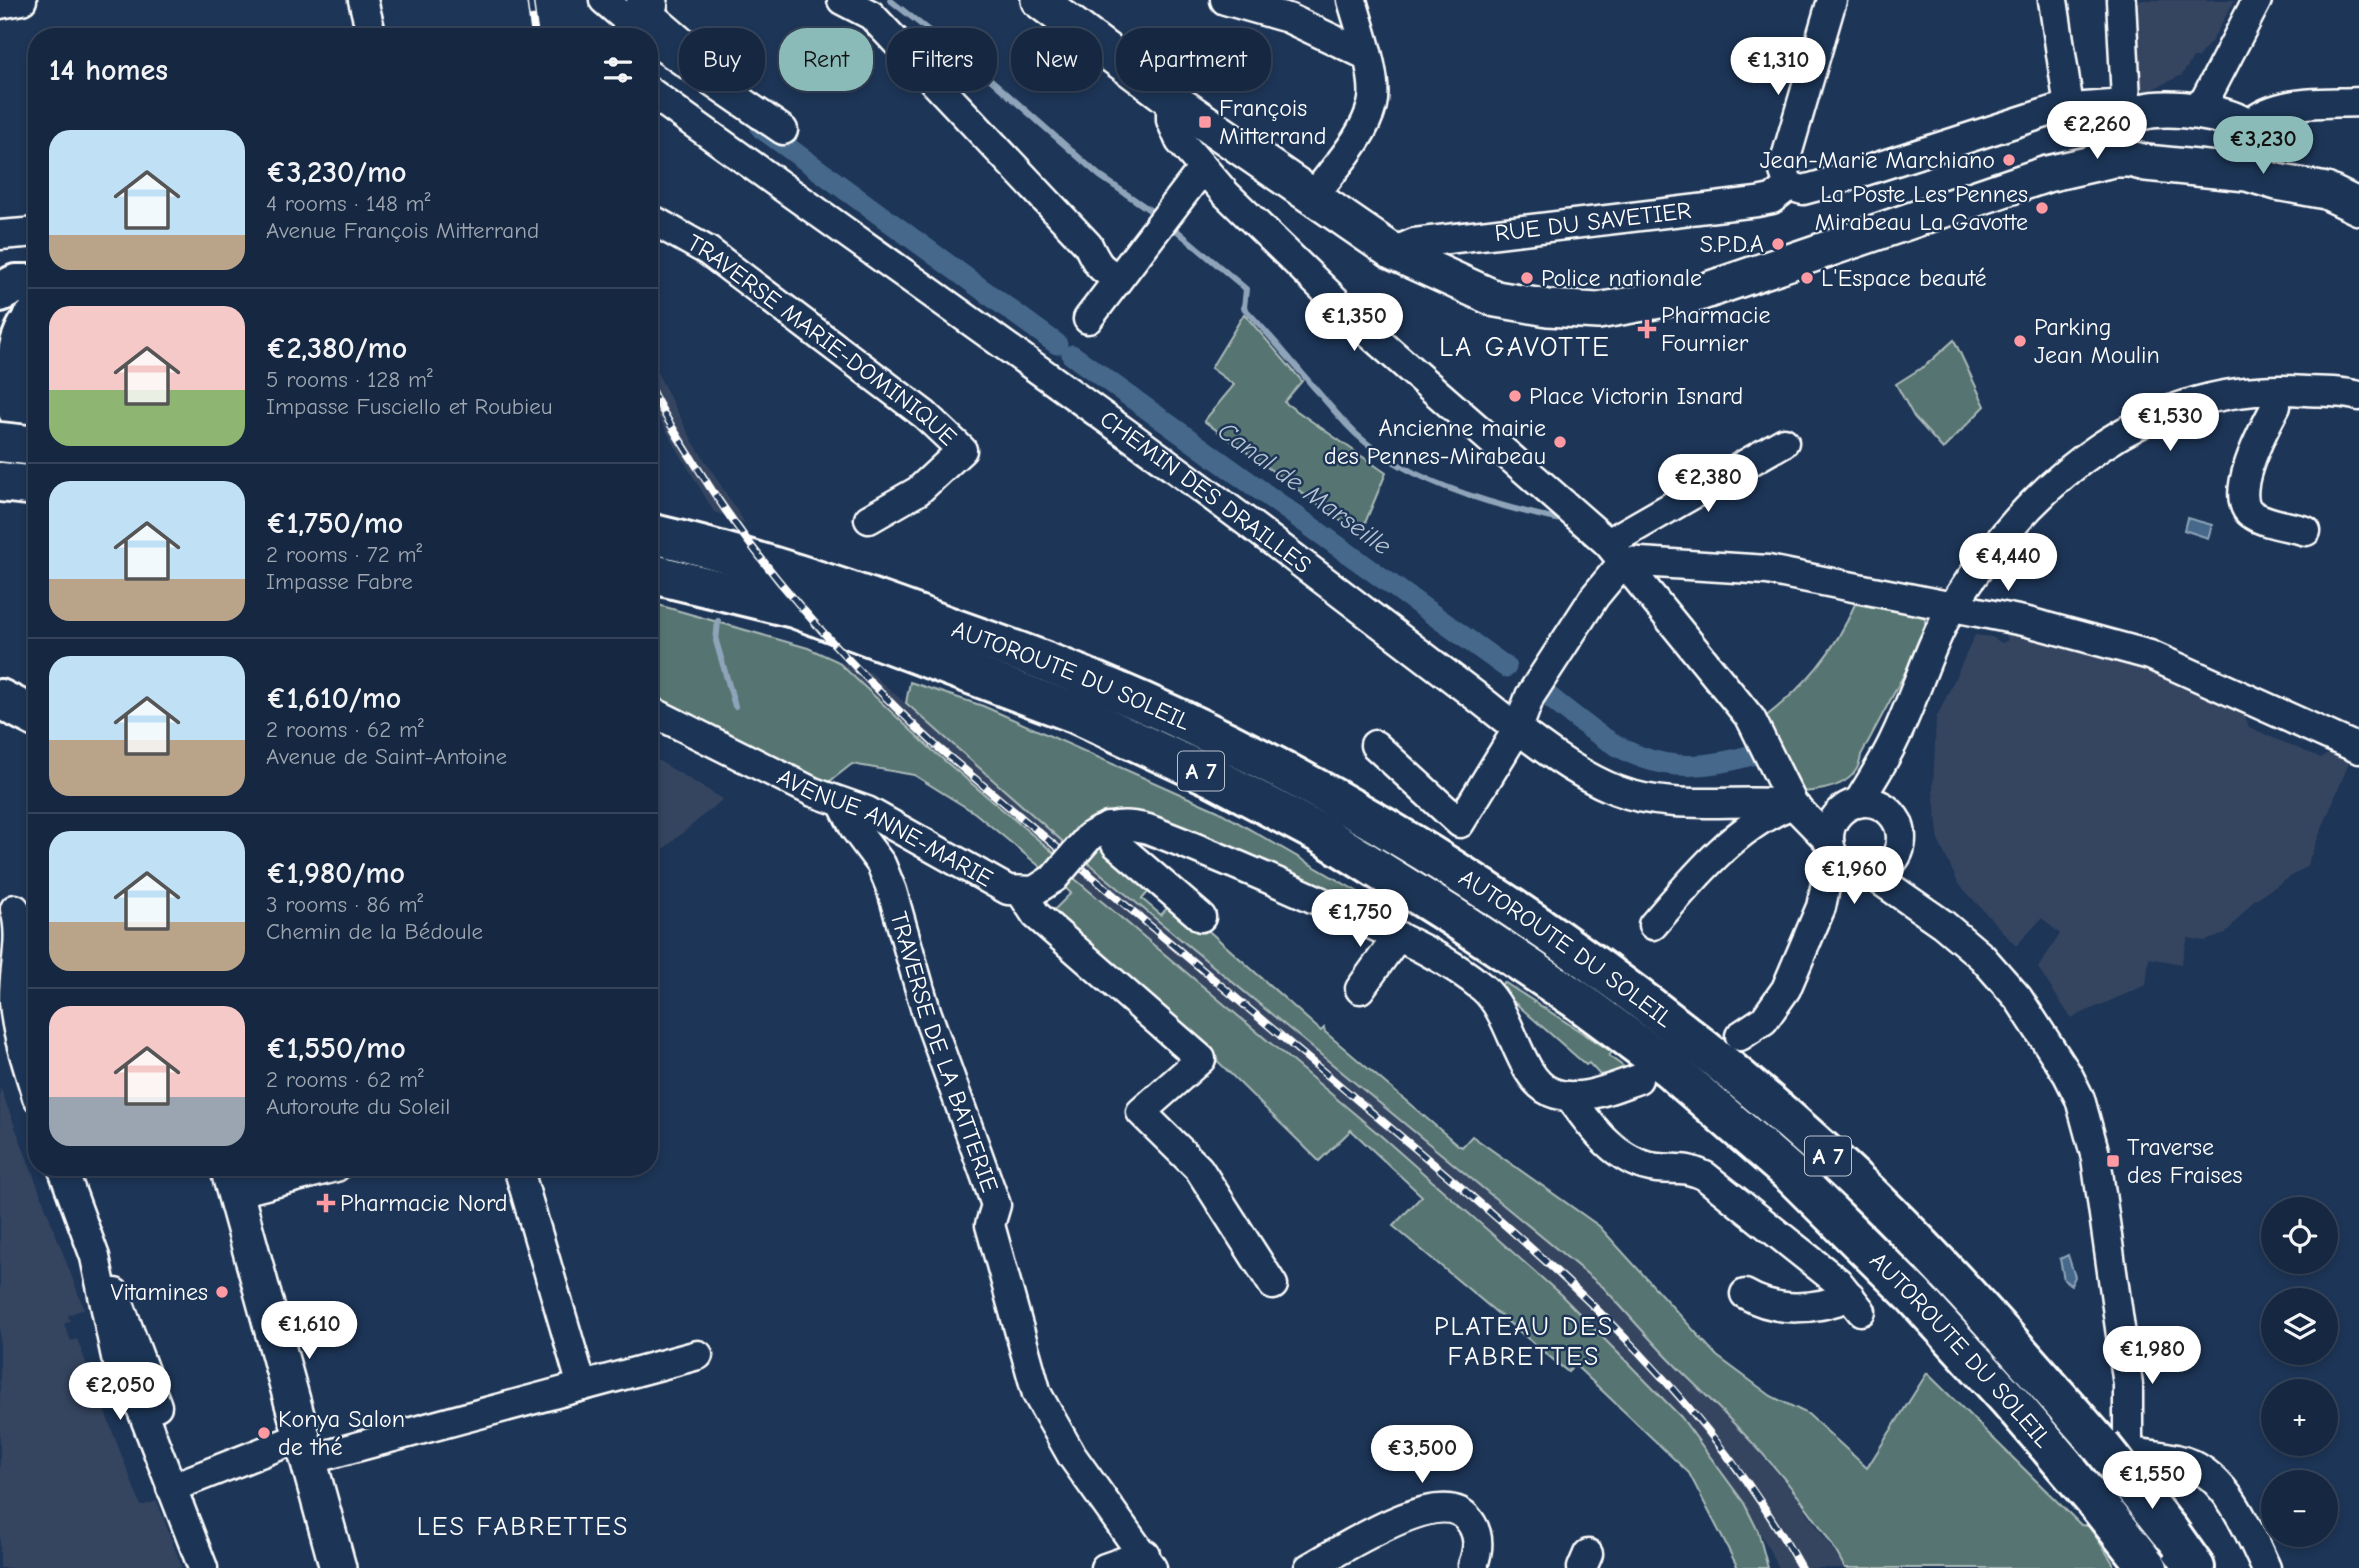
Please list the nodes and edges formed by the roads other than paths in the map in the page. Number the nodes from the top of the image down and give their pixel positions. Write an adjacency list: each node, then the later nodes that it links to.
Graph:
1 (22, 0): 12 (street)
2 (363, 0): 14 (street)
3 (604, 0): 15 (street)
4 (842, 0): 37 (street)
5 (1039, 0): 22 (main road)
6 (1225, 0): 18 (street)
7 (1352, 0): 18 (street)
8 (1832, 0): 30 (street)
9 (2053, 0): 24 (street)
10 (2121, 0): 26 (street)
11 (2257, 0): 25 (street)
12 (0, 4)
13 (653, 5): 16 (street)
14 (367, 28)
15 (637, 28)
16 (679, 39)
17 (658, 44): 19 (street)
18 (1366, 55): 31 (street)
19 (679, 59)
20 (726, 91): 27 (street)
21 (658, 97): 69 (street, CHEMIN DES DRAILLES)
22 (1171, 99): 29 (street); 31 (main road)
23 (2359, 102): 28 (street)
24 (2069, 107): 26 (street); 30 (street)
25 (2191, 111): 26 (main road); 28 (main road)
26 (2124, 122): 28 (main road); 36 (main road)
27 (783, 130)
28 (2239, 147): 32 (main road)
29 (1203, 168): 37 (street); 58 (street)
30 (1789, 186): 36 (street, RUE DU SAVETIER)
31 (1314, 196): 36 (main road)
32 (2359, 207)
33 (658, 223): 55 (street, TRAVERSE MARIE-DOMINIQUE)
34 (28, 233): 35 (street)
35 (0, 235)
36 (1393, 252)
37 (1119, 277): 39 (street)
38 (22, 292): 46 (highway)
39 (1088, 319)
40 (0, 366): 46 (main road)
41 (2322, 392): 42 (street); 43 (street); 50 (street)
42 (2359, 396)
43 (2248, 406): 44 (street); 47 (street); 50 (street)
44 (2276, 406): 45 (street); 47 (street)
45 (2359, 413)
46 (6, 431): 48 (highway, bridge); 51 (main road)
47 (2259, 437): 56 (street)
48 (28, 440)
49 (1784, 442): 58 (street)
50 (2080, 464): 63 (street)
51 (28, 471)
52 (0, 482): 53 (highway, bridge)
53 (28, 486)
54 (658, 515): 59 (highway)
55 (869, 519)
56 (2306, 531)
57 (658, 535): 59 (highway, AUTOROUTE DU SOLEIL / A 7)
58 (1616, 552): 63 (street); 69 (street); 76 (street)
59 (793, 571): 107 (highway, AUTOROUTE DU SOLEIL / A 7)
60 (658, 575): 62 (highway, AUTOROUTE DU SOLEIL / A 7)
61 (658, 581): 62 (highway)
62 (724, 592): 117 (highway, AUTOROUTE DU SOLEIL / A 7, bridge)
63 (1953, 607): 70 (street); 72 (street)
64 (0, 682): 65 (highway)
65 (28, 693)
66 (0, 699): 67 (highway)
67 (28, 713)
68 (658, 714): 73 (street, AVENUE ANNE-MARIE)
69 (1518, 728): 71 (street); 76 (street, CHEMIN DES DRAILLES)
70 (1895, 738): 74 (street); 75 (street)
71 (1375, 745)
72 (2359, 749)
73 (842, 803): 81 (street, AVENUE ANNE-MARIE); 109 (street, TRAVERSE DE LA BATTERIE)
74 (1849, 807): 75 (street); 76 (street); 78 (street)
75 (1888, 810): 79 (street)
76 (1798, 811): 78 (street); 87 (street)
77 (1099, 832): 81 (street, AVENUE ANNE-MARIE, bridge); 84 (street); 88 (street)
78 (1831, 847): 80 (street); 83 (street)
79 (1900, 850): 80 (street); 86 (street)
80 (1862, 874): 83 (street); 86 (street)
81 (1021, 892): 102 (street)
82 (7, 899): 85 (street); 89 (street)
83 (1821, 907): 94 (street)
84 (1201, 917)
85 (28, 919)
86 (1943, 924): 107 (street)
87 (1653, 925)
88 (1398, 936): 91 (street); 97 (street)
89 (8, 945): 90 (street); 93 (street)
90 (28, 964)
91 (1360, 989)
92 (28, 997): 93 (street)
93 (8, 1017): 95 (street)
94 (1740, 1037)
95 (28, 1073)
96 (1638, 1079): 97 (street)
97 (1570, 1097): 103 (street)
98 (65, 1176): 108 (street)
99 (263, 1176): 101 (street)
100 (520, 1176): 105 (street)
101 (231, 1180): 106 (main road)
102 (1273, 1285)
103 (1745, 1294)
104 (698, 1355): 105 (street)
105 (582, 1386): 106 (street)
106 (304, 1448): 108 (street); 112 (main road)
107 (2115, 1449): 116 (street); 118 (highway, AUTOROUTE DU SOLEIL / A 7, bridge); 119 (street)
108 (179, 1485): 110 (street); 111 (street)
109 (1148, 1561): 113 (street)
110 (203, 1568)
111 (213, 1568)
112 (338, 1568)
113 (1105, 1568)
114 (1309, 1568): 115 (street)
115 (1475, 1568)
116 (2126, 1568)
117 (2148, 1568)
118 (2195, 1568)
119 (2266, 1568)

